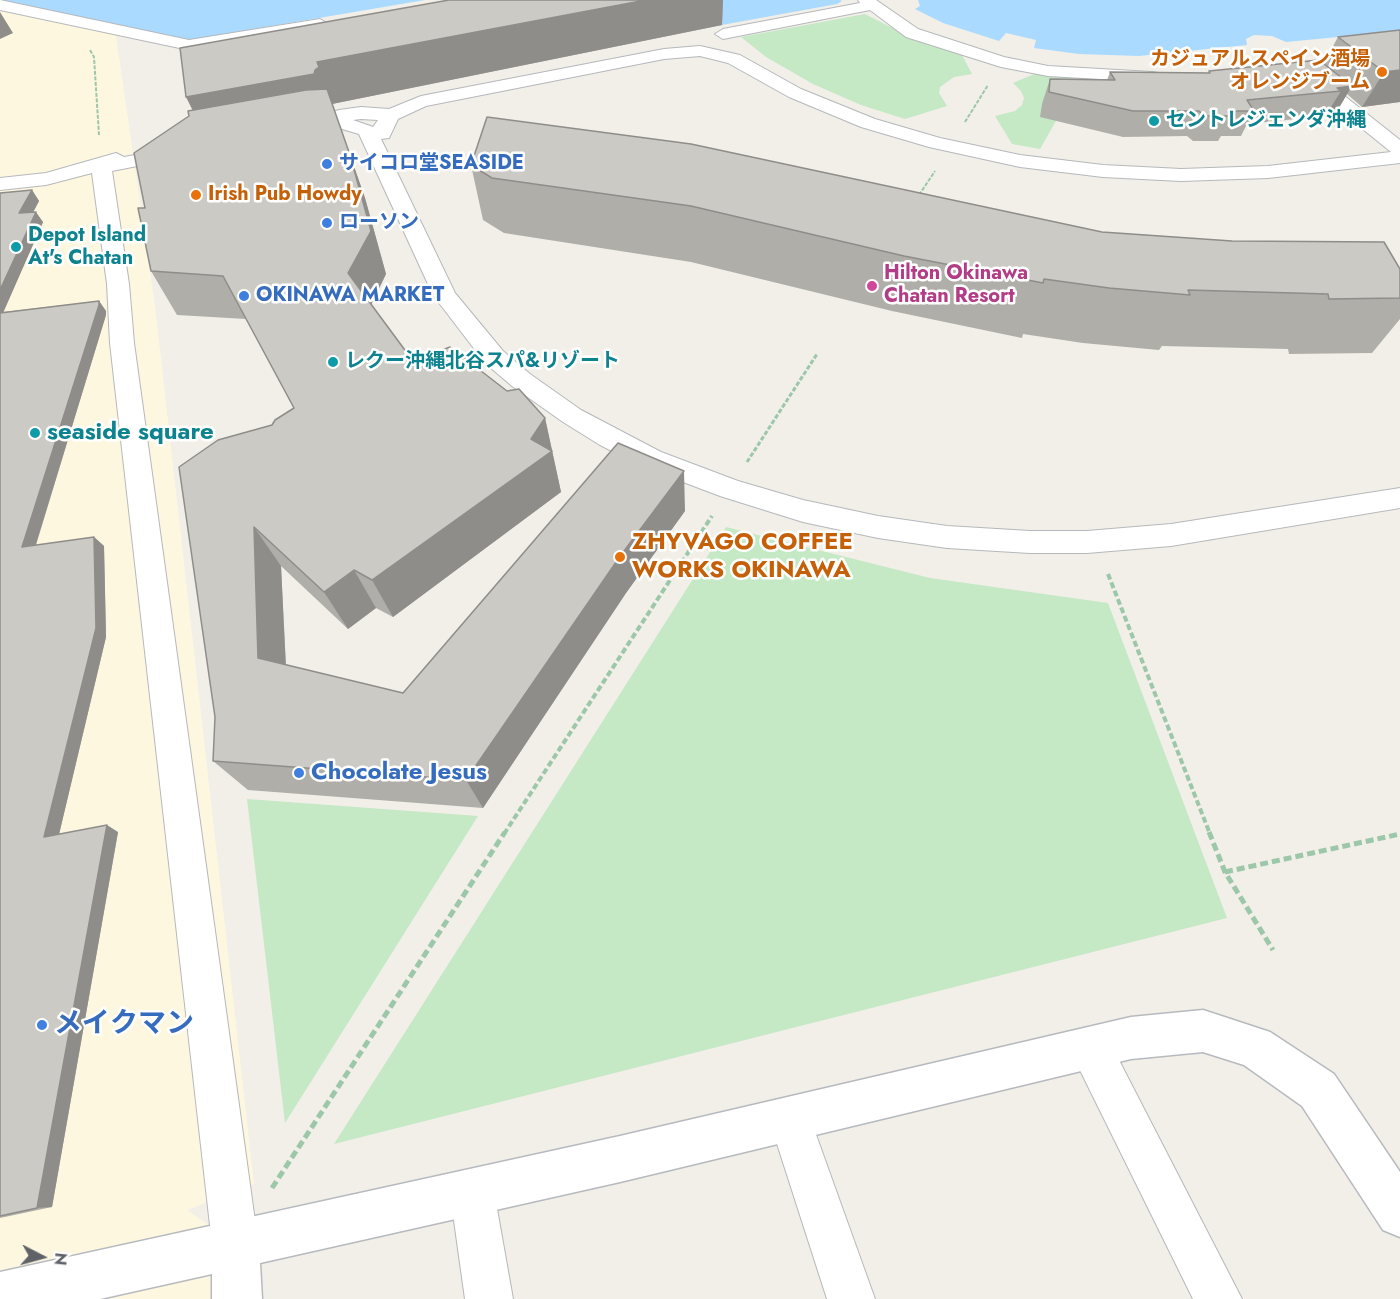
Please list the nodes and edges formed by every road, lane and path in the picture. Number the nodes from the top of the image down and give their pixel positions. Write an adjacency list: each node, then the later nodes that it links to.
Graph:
1 (869, 2): 4 (street); 6 (street)
2 (0, 5): 3 (street)
3 (340, 21)
4 (723, 34)
5 (90, 49): 14 (path)
6 (1001, 62): 8 (street); 10 (path)
7 (1320, 64): 12 (street)
8 (1174, 75)
9 (391, 115): 13 (street); 17 (street); 17 (street)
10 (964, 124)
11 (198, 146): 14 (street)
12 (1400, 150)
13 (1400, 158)
14 (100, 165): 16 (street); 31 (street)
15 (935, 171): 18 (path)
16 (0, 184)
17 (398, 193): 21 (street)
18 (916, 200)
19 (817, 354): 20 (path)
20 (742, 470)
21 (1400, 498)
22 (714, 513): 31 (path)
23 (1107, 573): 25 (path)
24 (1400, 834): 25 (path)
25 (1225, 872): 26 (path)
26 (1273, 950)
27 (1089, 1048): 28 (street); 30 (street); 36 (street)
28 (790, 1119): 29 (street); 35 (street)
29 (472, 1192): 31 (street); 34 (street)
30 (1400, 1213)
31 (236, 1244): 32 (street); 33 (street)
32 (0, 1297)
33 (237, 1299)
34 (489, 1299)
35 (851, 1299)
36 (1218, 1299)

